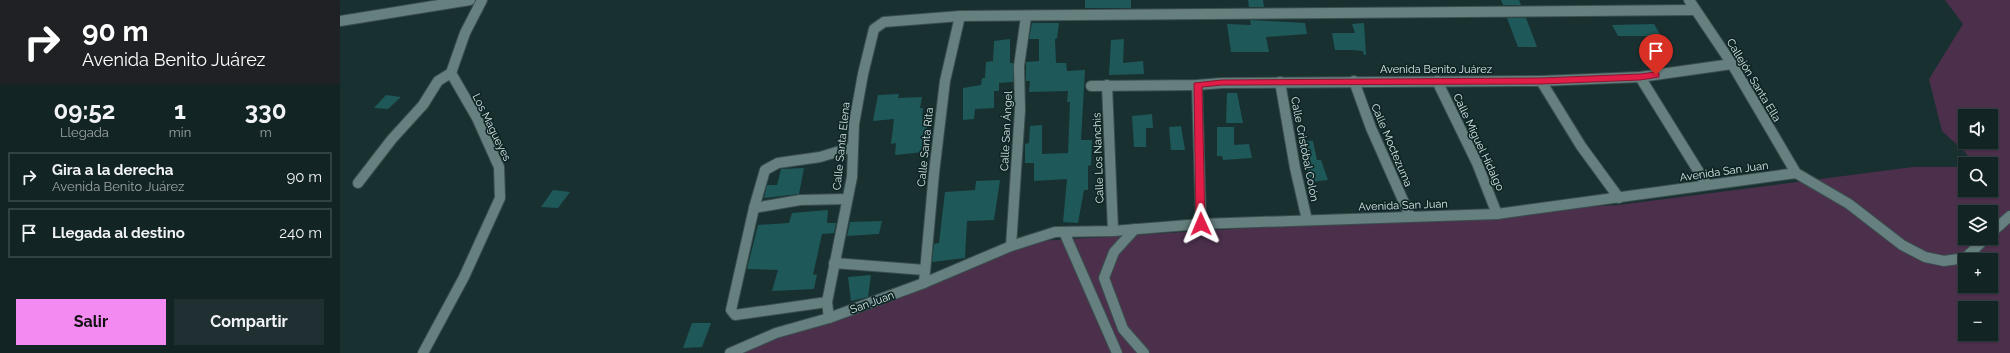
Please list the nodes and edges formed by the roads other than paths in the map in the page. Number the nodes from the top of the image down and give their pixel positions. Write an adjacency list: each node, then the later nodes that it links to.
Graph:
1 (470, 0): 7 (street)
2 (482, 0): 9 (street)
3 (1689, 0): 4 (street, Callejón Santa Ella)
4 (1695, 10): 6 (street); 8 (street, Callejón Santa Ella)
5 (960, 16): 6 (street); 18 (street, Calle Santa Elena); 37 (street, Calle Santa Rita)
6 (1026, 17): 35 (street, Calle San Ángel)
7 (340, 22)
8 (1732, 64): 10 (street, Avenida Benito Juárez); 19 (street, Callejón Santa Ella)
9 (451, 73): 20 (street); 41 (street, Los Magueyes)
10 (1640, 77): 13 (street, Avenida Benito Juárez); 21 (street)
11 (1354, 81): 12 (street, Avenida Benito Juárez); 14 (street, Avenida Benito Juárez); 26 (street, Calle Moctezuma)
12 (1437, 81): 13 (street, Avenida Benito Juárez); 25 (street, Calle Miguel Hidalgo)
13 (1541, 81): 22 (street)
14 (1280, 82): 16 (street, Avenida Benito Juárez); 28 (street, Calle Cristóbal Colón)
15 (1107, 85): 16 (street, Avenida Benito Juárez); 17 (street, Avenida Benito Juárez); 32 (street, Calle Los Nanchis)
16 (1197, 85): 29 (street)
17 (1091, 86)
18 (853, 146): 23 (street, Calle Santa Elena); 24 (street)
19 (1796, 174): 21 (street, Avenida San Juan); 34 (street)
20 (358, 183)
21 (1707, 185): 22 (street, Avenida San Juan)
22 (1619, 198): 25 (street, Avenida San Juan)
23 (847, 199): 24 (street); 36 (street, Calle Santa Elena)
24 (754, 208): 39 (street)
25 (1497, 214): 26 (street, Avenida San Juan)
26 (1410, 216): 28 (street, Avenida San Juan)
27 (2010, 216): 30 (street)
28 (1307, 220): 29 (street, Avenida San Juan)
29 (1201, 224): 31 (street, Avenida San Juan)
30 (1998, 227)
31 (1135, 229): 32 (street, Avenida San Juan); 44 (street)
32 (1113, 231): 33 (street, Avenida San Juan)
33 (1064, 232): 35 (street, Avenida San Juan); 43 (street)
34 (1979, 245)
35 (1011, 246): 38 (street, San Juan)
36 (834, 263): 37 (street); 39 (street, Calle Santa Elena)
37 (926, 270): 38 (street, Calle Santa Rita)
38 (924, 283): 40 (street, San Juan)
39 (827, 302): 40 (street, Calle Santa Elena)
40 (828, 318): 42 (street, San Juan)
41 (423, 353)
42 (730, 353)
43 (1118, 353)
44 (1144, 353)

